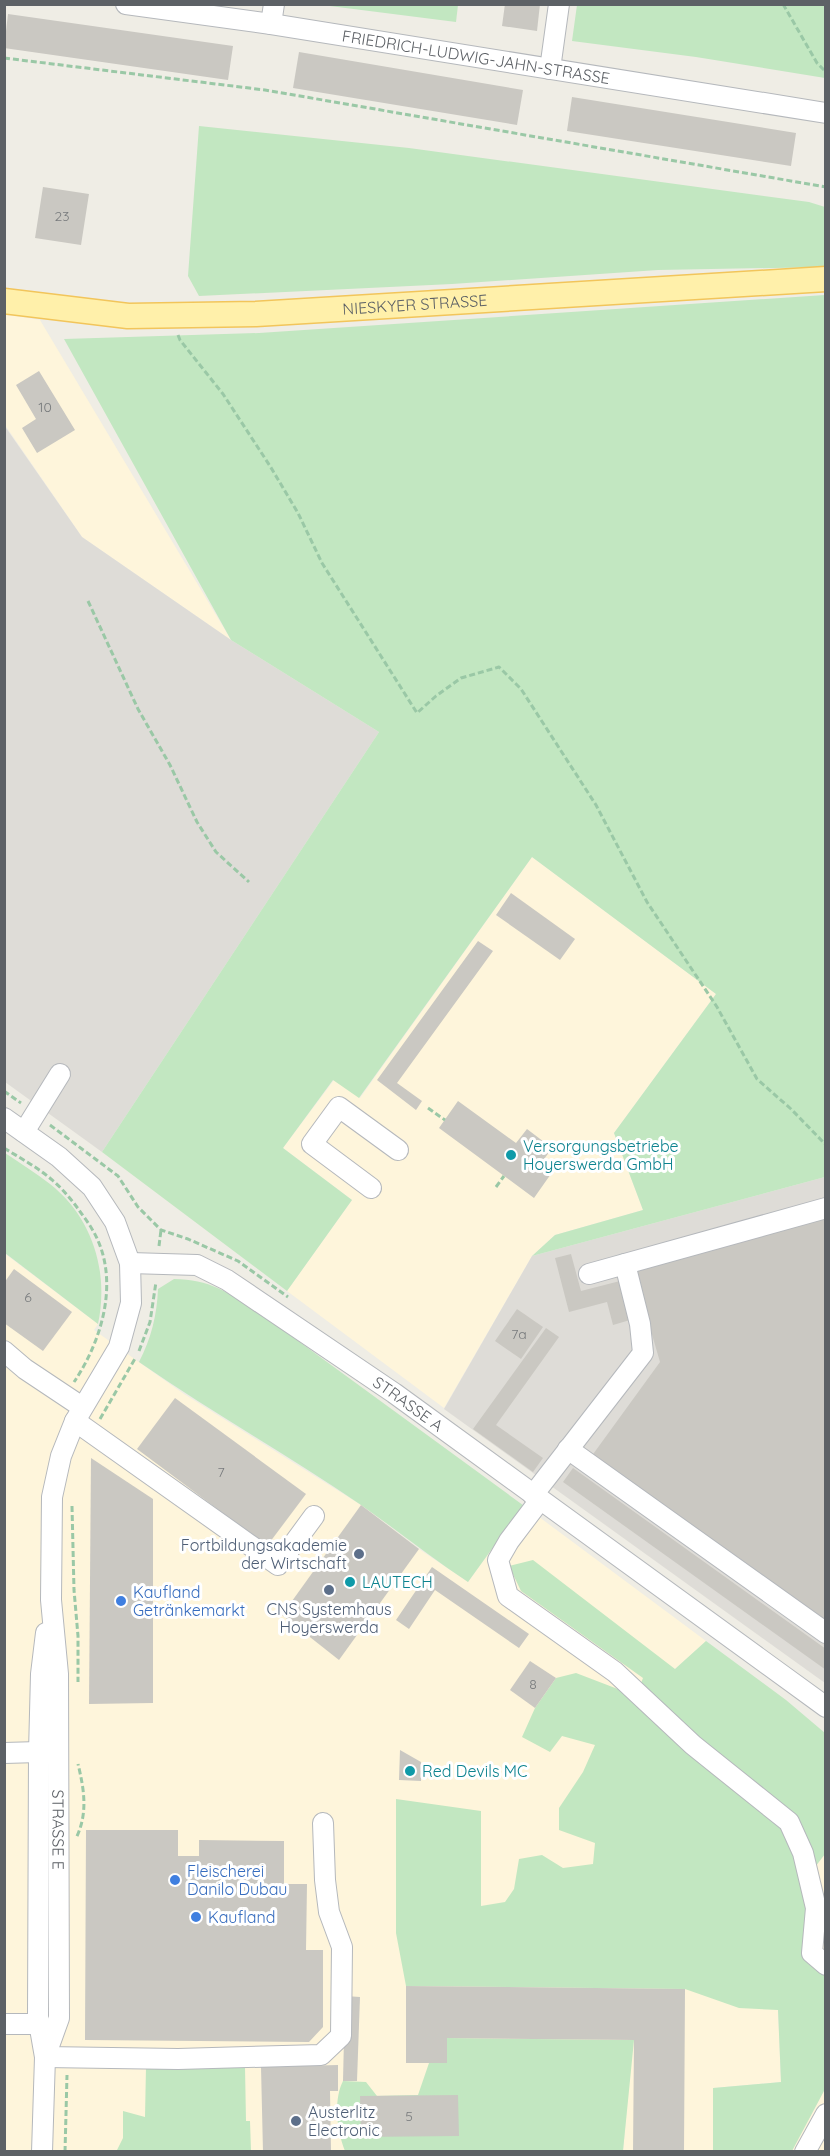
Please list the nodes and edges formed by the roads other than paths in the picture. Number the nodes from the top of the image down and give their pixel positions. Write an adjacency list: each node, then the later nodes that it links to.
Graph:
1 (126, 4): 4 (street, FRIEDRICH-LUDWIG-JAHN-STRASSE)
2 (274, 4): 4 (street)
3 (559, 4): 5 (street)
4 (271, 24): 5 (street, FRIEDRICH-LUDWIG-JAHN-STRASSE)
5 (550, 69): 6 (street, FRIEDRICH-LUDWIG-JAHN-STRASSE)
6 (825, 113)
7 (825, 279): 8 (main road, NIESKYER STRASSE)
8 (4, 301)
9 (60, 1074): 11 (street)
10 (4, 1118): 11 (street)
11 (24, 1132): 15 (street)
12 (398, 1150): 13 (street)
13 (371, 1188)
14 (825, 1208): 16 (street)
15 (130, 1263): 19 (street, STRASSE E); 21 (street, STRASSE A)
16 (625, 1264): 17 (street); 20 (street)
17 (589, 1274)
18 (4, 1351): 19 (street)
19 (79, 1414): 22 (street); 23 (street, STRASSE E)
20 (568, 1449): 21 (street); 24 (street)
21 (536, 1497): 25 (street, STRASSE A); 29 (street)
22 (314, 1516)
23 (51, 1600): 26 (street, STRASSE E); 32 (street, STRASSE E)
24 (825, 1633)
25 (825, 1707)
26 (39, 1752): 27 (street); 31 (street, STRASSE E)
27 (4, 1753)
28 (323, 1823): 32 (street)
29 (825, 1965)
30 (4, 2024): 31 (street)
31 (40, 2024): 32 (street, STRASSE E)
32 (45, 2057): 34 (street, STRASSE E)
33 (825, 2114): 35 (street)
34 (42, 2151)
35 (805, 2151)

